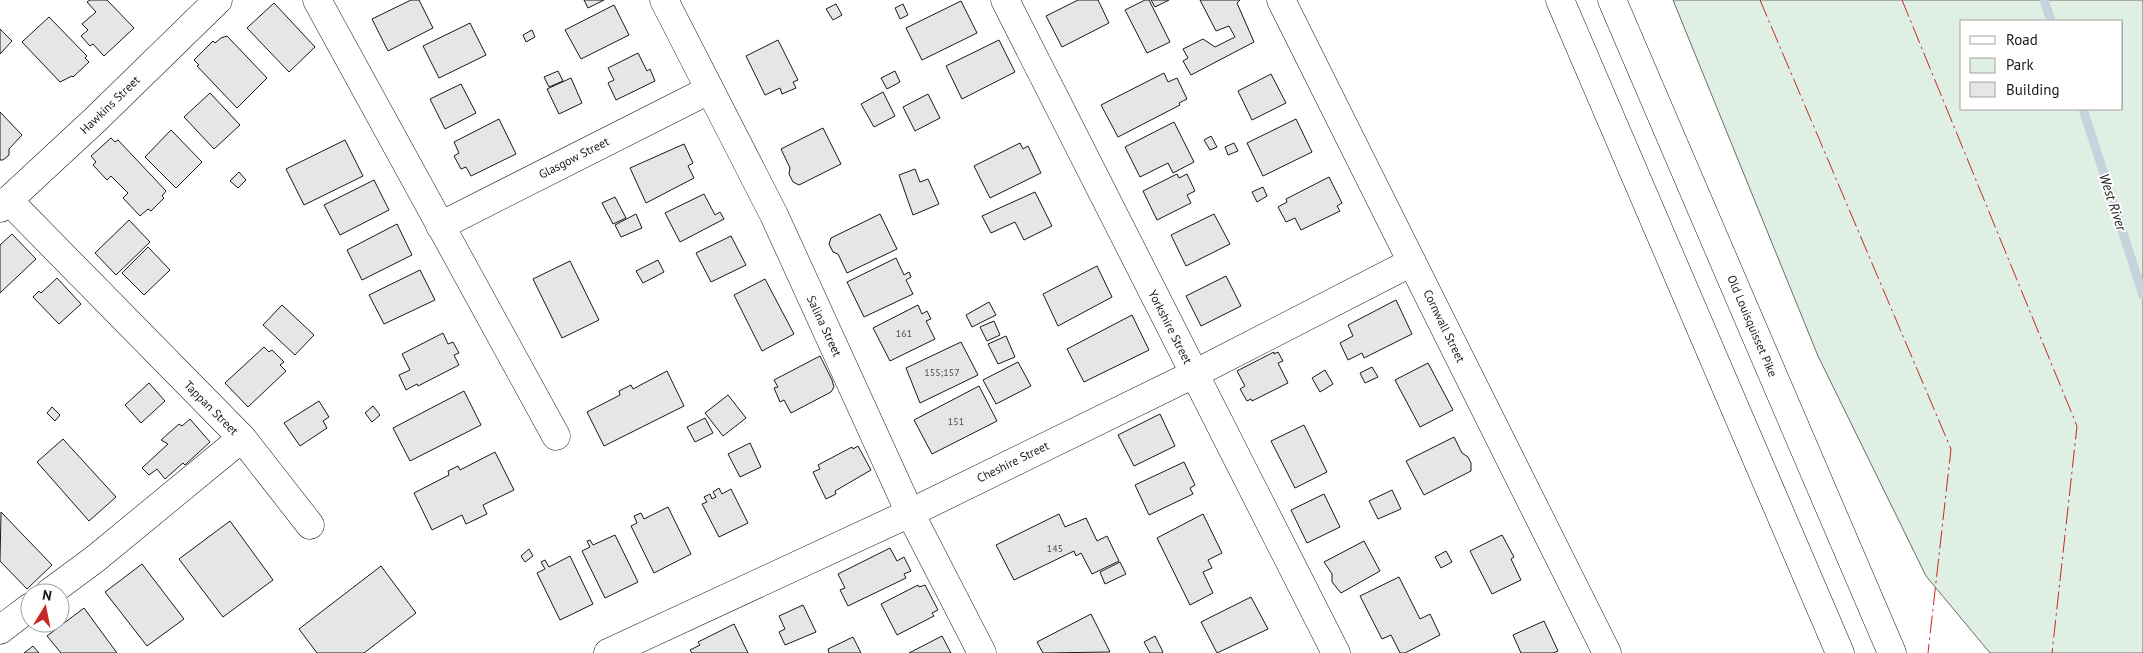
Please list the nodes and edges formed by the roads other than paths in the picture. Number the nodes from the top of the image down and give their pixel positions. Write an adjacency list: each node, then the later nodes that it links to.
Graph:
1 (218, 0): 9 (main road, Hawkins Street)
2 (317, 0): 10 (main road)
3 (664, 0): 8 (main road, Salina Street)
4 (1005, 0): 12 (main road, Yorkshire Street)
5 (1281, 0): 11 (main road, Cornwall Street)
6 (1560, 0): 25 (main road)
7 (1612, 0): 26 (main road, Old Louisquisset Pike)
8 (709, 90): 10 (main road, Glasgow Street); 15 (main road, Salina Street)
9 (4, 204): 14 (main road, Tappan Street)
10 (440, 226): 13 (main road)
11 (1412, 262): 12 (main road, Cheshire Street); 24 (main road, Cornwall Street)
12 (1196, 373): 15 (main road, Cheshire Street); 23 (main road, Yorkshire Street)
13 (556, 436)
14 (242, 438): 16 (main road); 17 (main road, Tappan Street)
15 (910, 513): 20 (main road, Cheshire Street); 22 (main road, Salina Street)
16 (310, 525)
17 (63, 583)
18 (20, 615): 19 (main road)
19 (0, 630)
20 (641, 646): 21 (main road, Cheshire Street)
21 (608, 653)
22 (982, 653)
23 (1336, 653)
24 (1607, 653)
25 (1840, 653)
26 (1892, 653)

